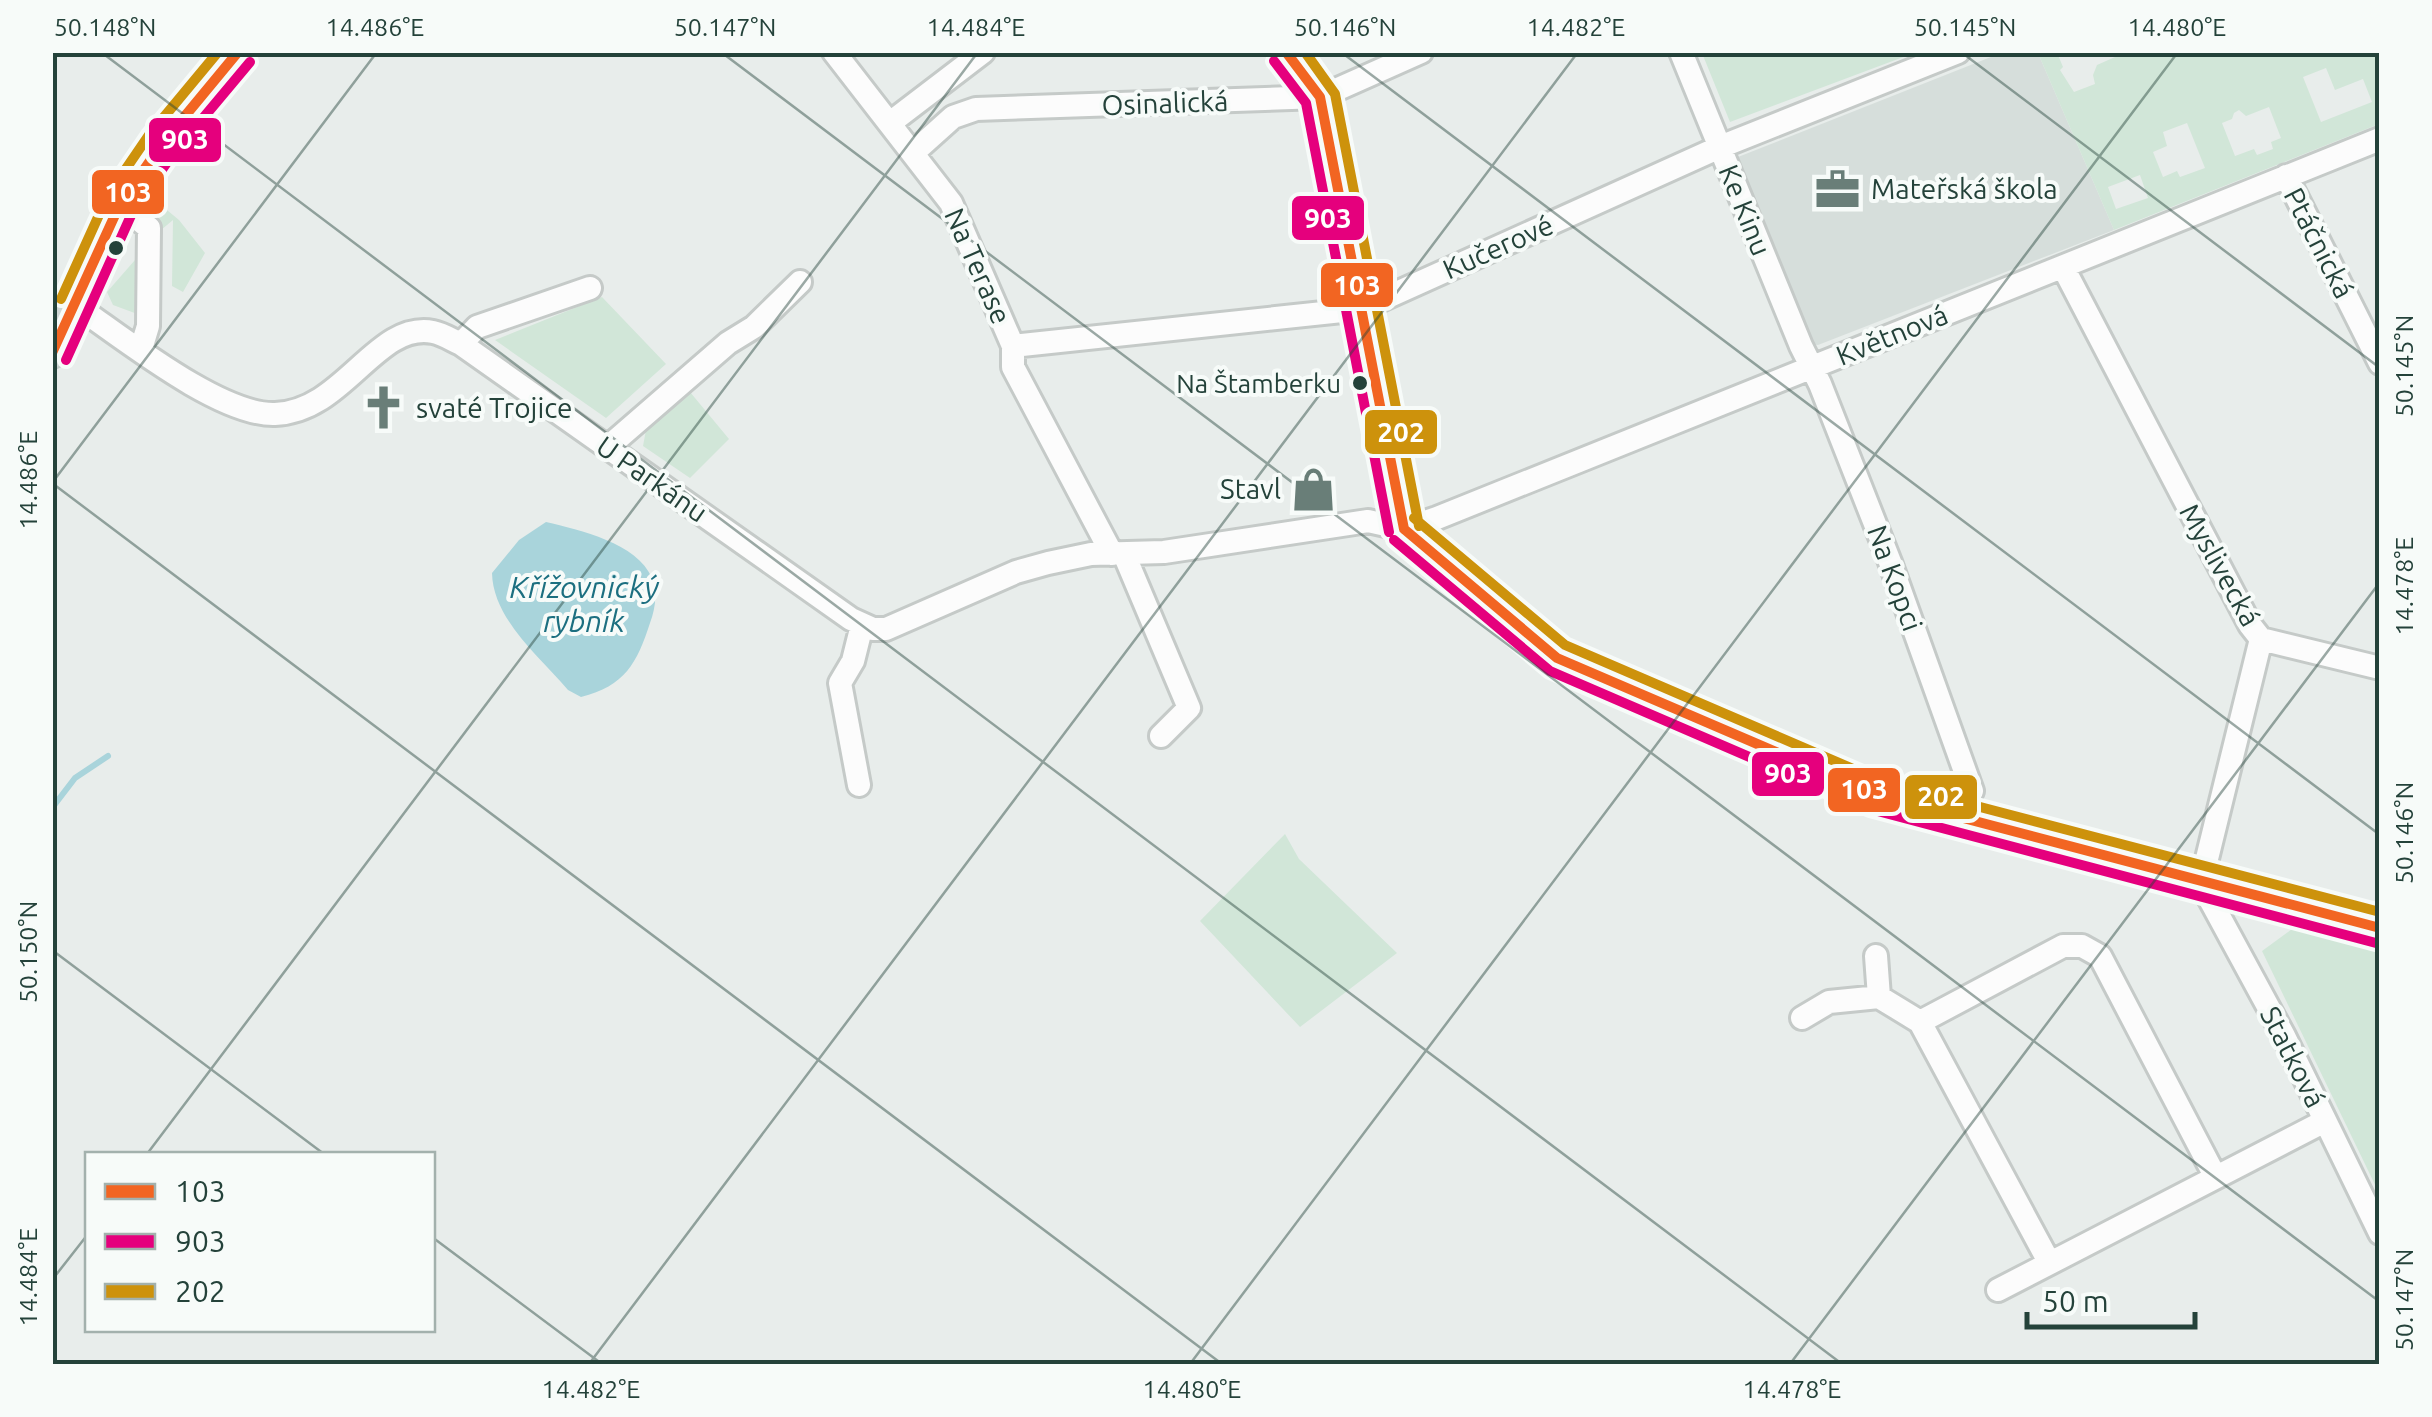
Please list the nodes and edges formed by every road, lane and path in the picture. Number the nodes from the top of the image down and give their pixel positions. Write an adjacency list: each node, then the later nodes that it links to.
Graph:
1 (238, 52): 14 (main road)
2 (834, 52): 9 (street, Na Terase)
3 (983, 52): 9 (street)
4 (1286, 52): 8 (street)
5 (1421, 52): 8 (street, Osinalická)
6 (1681, 52): 11 (street, Ke Kinu)
7 (1958, 52): 11 (street, Kučerové)
8 (1320, 97): 12 (street, Osinalická); 19 (street)
9 (890, 122): 12 (street, Na Terase)
10 (2380, 138): 13 (street, Květnová)
11 (1720, 148): 19 (street, Kučerové); 25 (street, Ke Kinu)
12 (914, 152): 21 (street, Na Terase)
13 (2286, 176): 15 (street, Květnová); 24 (street, Ptáčnická)
14 (120, 204): 18 (main road); 22 (street)
15 (2062, 267): 25 (street, Květnová); 30 (street, Myslivecká)
16 (800, 282): 26 (street)
17 (590, 288): 20 (street)
18 (64, 298): 22 (street, U Parkánu); 23 (main road)
19 (1361, 309): 21 (street, Kučerové); 27 (street)
20 (461, 344): 22 (street, U Parkánu); 26 (street, U Parkánu)
21 (1013, 346): 28 (street, Na Terase)
22 (141, 350)
23 (52, 354)
24 (2380, 364)
25 (1812, 367): 27 (street, Květnová); 34 (street, Na Kopci)
26 (608, 447): 29 (street, U Parkánu)
27 (1404, 529): 28 (street); 35 (street)
28 (1109, 554): 29 (street); 32 (street)
29 (862, 625): 33 (street)
30 (2261, 639): 31 (street); 35 (street, Myslivecká)
31 (2380, 668)
32 (1162, 736)
33 (859, 785)
34 (1972, 791)
35 (2201, 883): 36 (street); 41 (street, Statková)
36 (2380, 928)
37 (1876, 956): 38 (street)
38 (1879, 996): 39 (street); 40 (street)
39 (1802, 1018)
40 (1920, 1022): 42 (street); 44 (street)
41 (2325, 1120): 42 (street); 43 (street, Statková)
42 (2215, 1176): 44 (street)
43 (2380, 1234)
44 (2049, 1262): 45 (street)
45 (1998, 1290)

